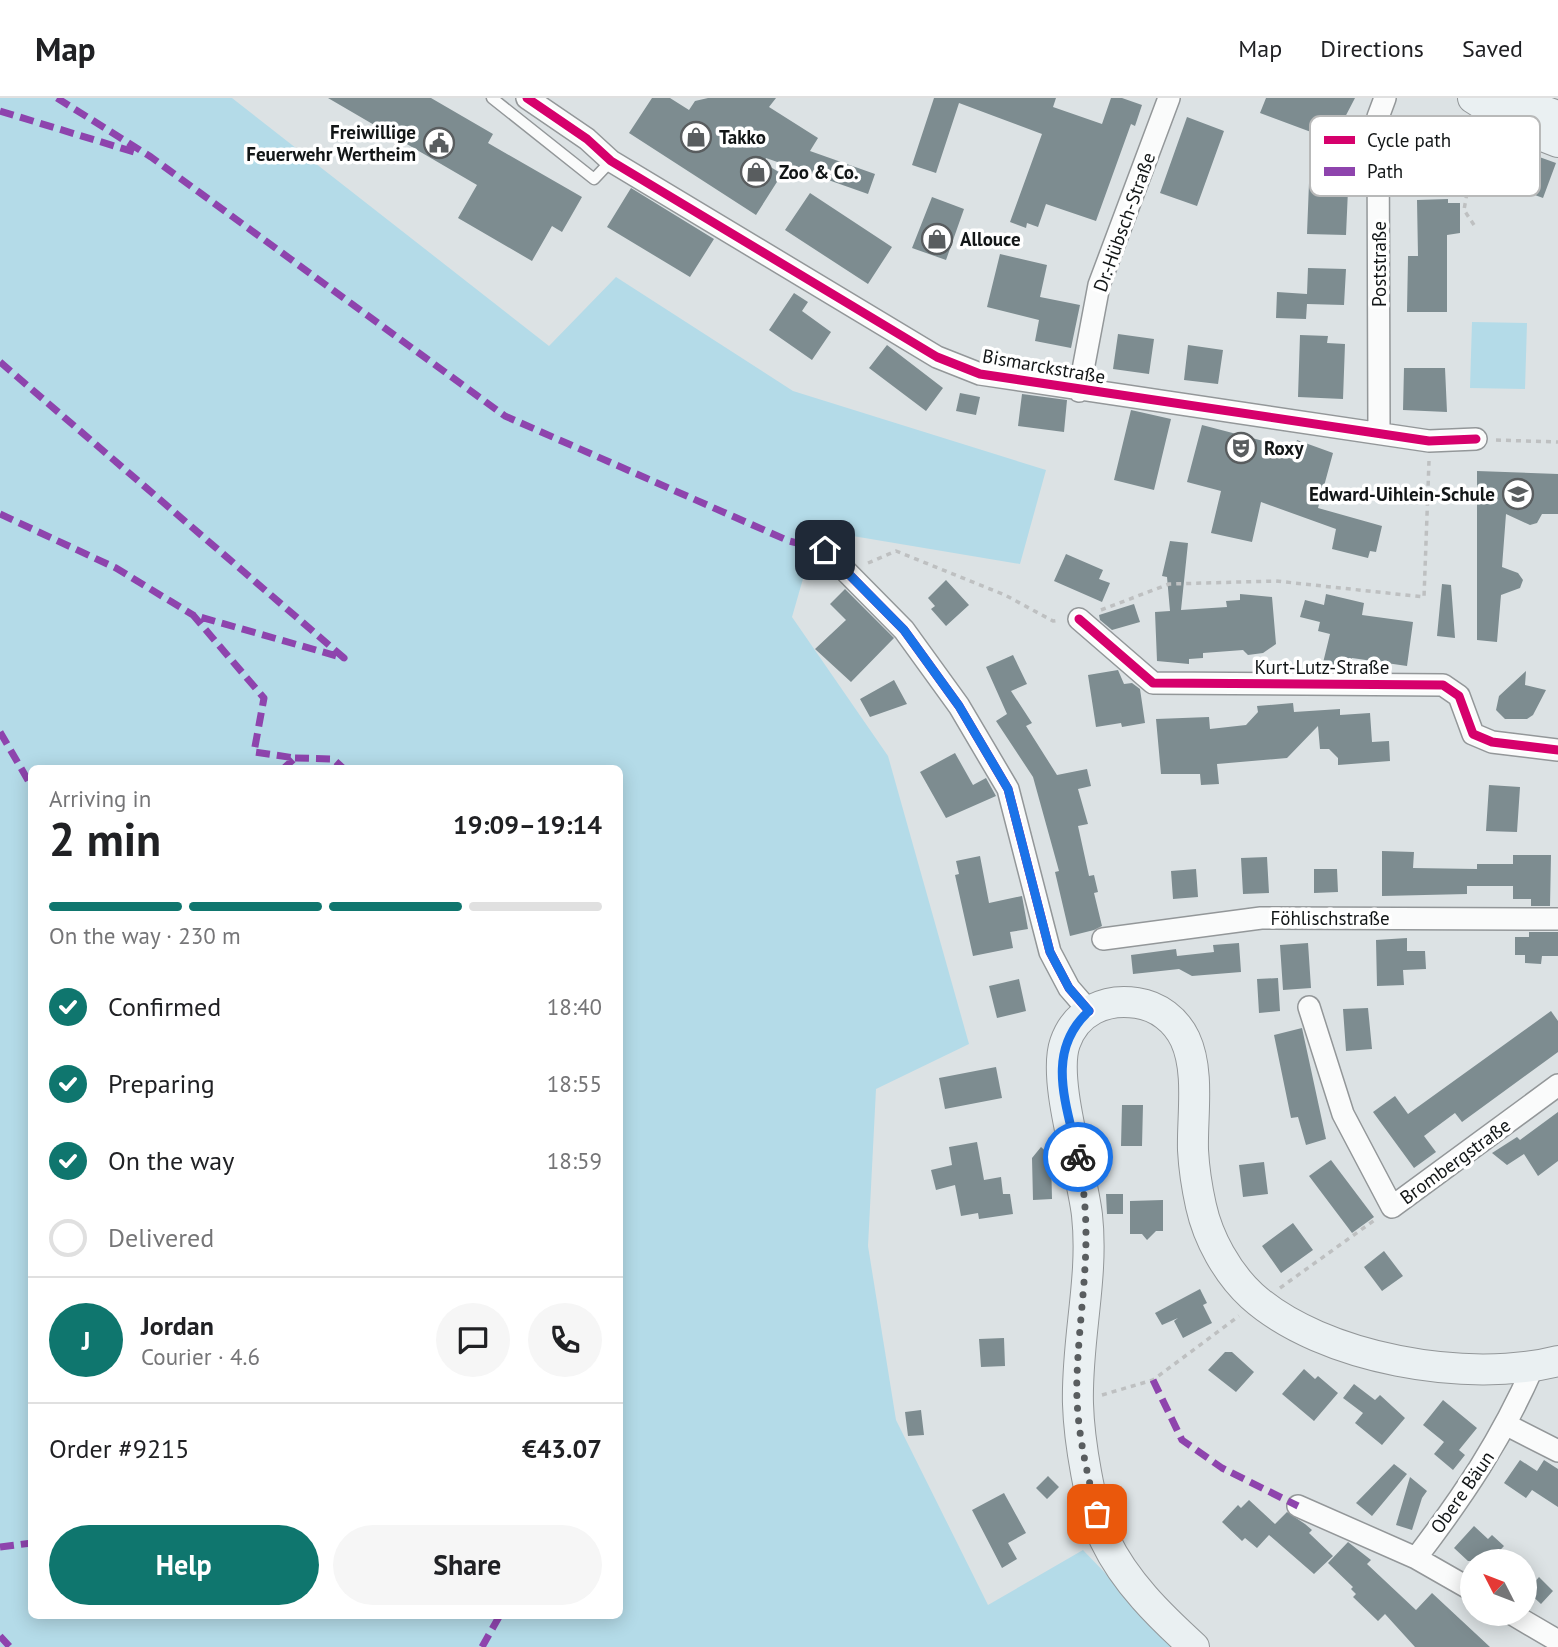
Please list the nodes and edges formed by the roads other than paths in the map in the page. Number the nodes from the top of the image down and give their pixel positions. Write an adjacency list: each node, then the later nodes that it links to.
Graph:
1 (492, 98): 12 (lane)
2 (527, 98): 5 (street, Bismarckstraße)
3 (1169, 98): 14 (street, Dr.-Hübsch-Straße)
4 (1385, 98): 7 (street, Poststraße)
5 (549, 107): 12 (street, Bismarckstraße)
6 (1478, 109): 8 (main road); 9 (main road)
7 (1378, 116)
8 (1494, 116)
9 (1558, 116)
10 (1540, 135): 11 (main road)
11 (1558, 142)
12 (611, 161): 14 (street, Bismarckstraße)
13 (1379, 196): 15 (street, Poststraße)
14 (1079, 391): 15 (street, Bismarckstraße)
15 (1379, 431): 16 (street, Bismarckstraße)
16 (1476, 439)
17 (825, 550): 23 (street)
18 (1079, 619): 19 (street, Kurt-Lutz-Straße)
19 (1558, 750)
20 (1558, 919): 21 (street, Föhlischstraße)
21 (1103, 939)
22 (1309, 1007): 24 (street, Brombergstraße)
23 (1089, 1011): 25 (main road); 33 (main road)
24 (1558, 1086)
25 (1546, 1364): 26 (street, Obere Bäun)
26 (1507, 1425): 27 (street); 29 (street, Obere Bäun)
27 (1558, 1451)
28 (1298, 1506): 29 (street)
29 (1416, 1558): 30 (street)
30 (1460, 1583)
31 (1532, 1626): 32 (street)
32 (1558, 1641)
33 (1194, 1647)

